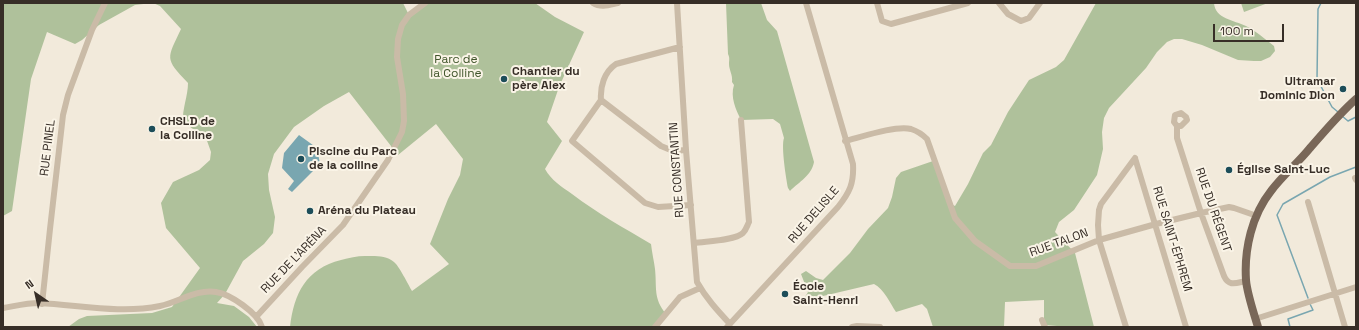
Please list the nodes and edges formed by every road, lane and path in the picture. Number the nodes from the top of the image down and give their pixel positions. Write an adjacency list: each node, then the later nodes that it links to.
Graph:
1 (105, 3): 29 (street, RUE PINEL)
2 (425, 3): 31 (street, RUE DE L'ARÉNA)
3 (593, 3): 4 (street)
4 (618, 3)
5 (677, 3): 11 (street, RUE CONSTANTIN)
6 (806, 3): 16 (street, RUE DELISLE)
7 (877, 3): 8 (street)
8 (968, 3)
9 (999, 3): 10 (street)
10 (1040, 3)
11 (680, 47): 13 (street); 17 (street, RUE CONSTANTIN)
12 (1356, 99): 21 (main road)
13 (601, 100): 17 (street); 19 (street)
14 (741, 120): 24 (street)
15 (1177, 126): 20 (street, RUE DU RÉGENT)
16 (846, 141): 23 (street, RUE TALON); 34 (street, RUE DELISLE)
17 (686, 150): 19 (street, RUE CONSTANTIN)
18 (1308, 202): 28 (street)
19 (691, 205): 24 (street, RUE CONSTANTIN)
20 (1201, 213): 21 (street, RUE TALON); 22 (street, RUE TALON); 25 (street, RUE DU RÉGENT)
21 (1257, 216): 25 (main road)
22 (1156, 224): 23 (street, RUE TALON); 23 (street, RUE SAINT-ÉPHREM); 41 (street, RUE SAINT-ÉPHREM)
23 (1099, 240): 40 (street)
24 (694, 243): 27 (street, RUE CONSTANTIN)
25 (1246, 281): 32 (main road)
26 (1356, 287): 28 (street)
27 (700, 288): 34 (street, RUE CONSTANTIN); 36 (street)
28 (1335, 294): 32 (street); 43 (street)
29 (42, 304): 30 (street); 31 (street)
30 (3, 308)
31 (256, 317): 35 (street)
32 (1255, 318): 42 (main road)
33 (1042, 320): 39 (street)
34 (728, 325)
35 (262, 327)
36 (655, 327)
37 (852, 327): 38 (street)
38 (880, 327)
39 (1045, 327)
40 (1126, 327)
41 (1186, 327)
42 (1258, 327)
43 (1345, 327)

